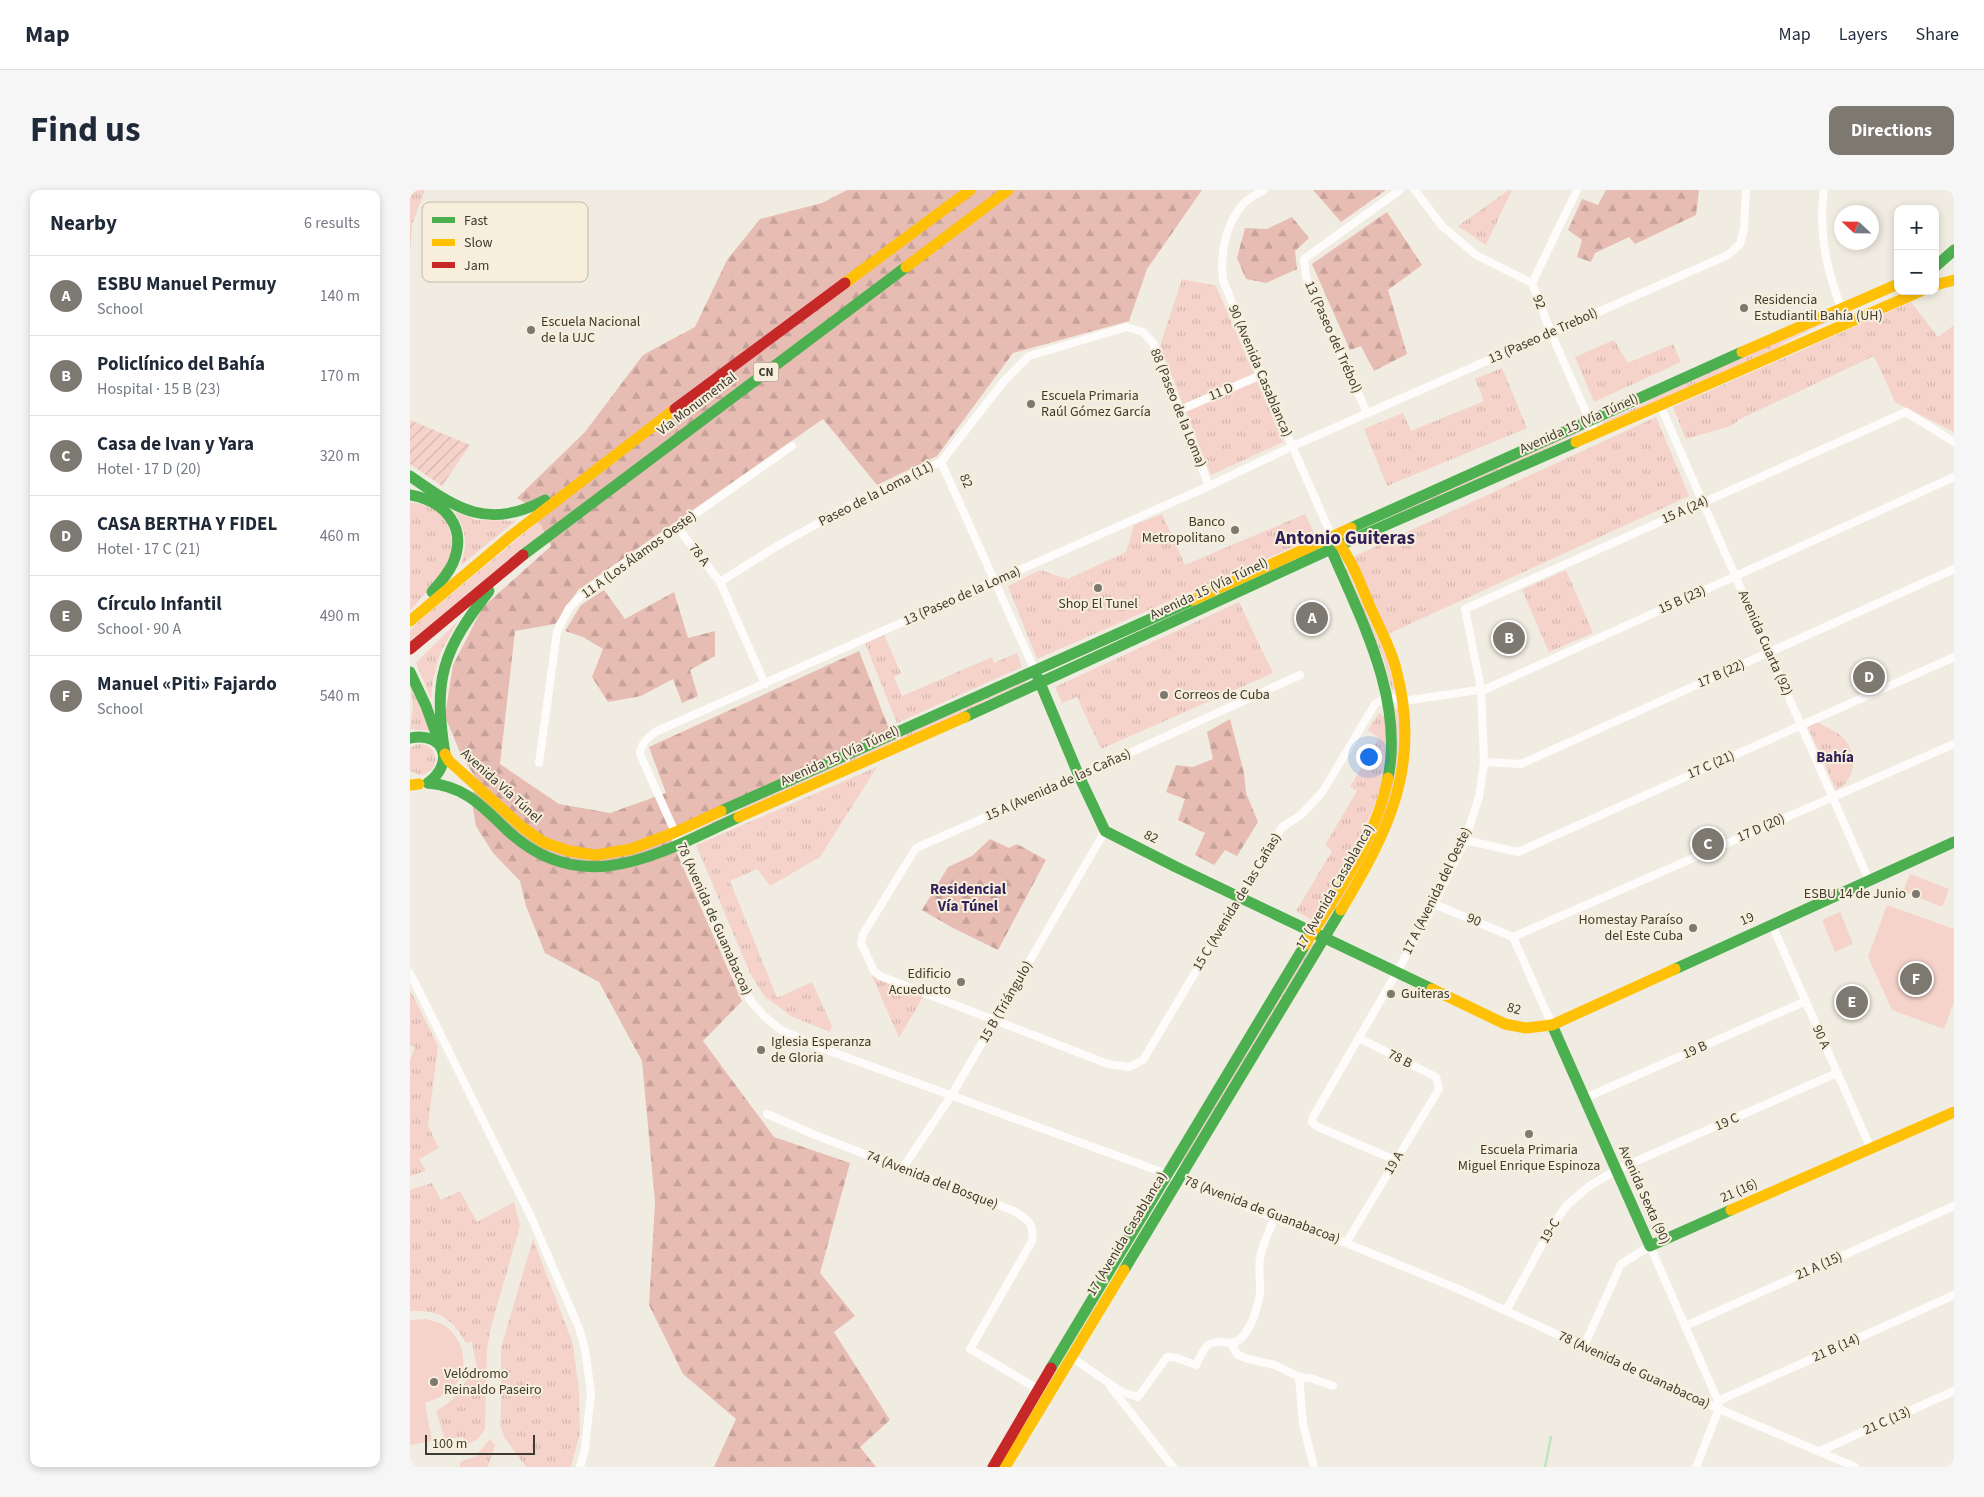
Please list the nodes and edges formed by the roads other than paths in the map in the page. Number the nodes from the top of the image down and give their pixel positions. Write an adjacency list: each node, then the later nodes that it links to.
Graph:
1 (970, 190): 29 (main road, Vía Monumental / CN)
2 (1008, 190): 39 (main road, Vía Monumental / CN)
3 (1264, 190): 20 (street, 90 (Avenida Casablanca))
4 (1400, 190): 23 (street, 13 (Paseo del Trébol))
5 (1415, 190): 12 (street, 92)
6 (1577, 190): 12 (street)
7 (1746, 190): 19 (street, 13 (Paseo de Trebol))
8 (1824, 190): 16 (street)
9 (1954, 250): 10 (main road)
10 (1939, 263)
11 (1954, 280): 13 (main road)
12 (1532, 283): 19 (street, 92)
13 (1939, 284)
14 (1894, 286): 16 (main road, Avenida 15 (Vía Túnel))
15 (1912, 295): 17 (main road, Avenida 15 (Vía Túnel))
16 (1841, 308): 17 (street); 24 (main road, Avenida 15 (Vía Túnel))
17 (1847, 324): 21 (main road, Avenida 15 (Vía Túnel))
18 (1143, 332): 22 (street, 88 (Paseo de la Loma)); 30 (street, Paseo de la Loma (11))
19 (1551, 332): 23 (street, 13 (Paseo de Trebol)); 24 (street, 92)
20 (1261, 375): 22 (street, 11 D); 28 (street, 90 (Avenida Casablanca))
21 (1660, 405): 25 (main road, Avenida 15 (Vía Túnel)); 35 (street, Avenida Cuarta (92))
22 (1180, 410): 33 (street, 88 (Paseo de la Loma))
23 (1367, 413): 28 (street, 13 (Paseo de Trebol))
24 (1590, 420): 25 (street, 92); 37 (main road, Avenida 15 (Vía Túnel))
25 (1595, 433): 38 (main road, Avenida 15 (Vía Túnel))
26 (1954, 442): 35 (street, 15 A (24))
27 (792, 446): 36 (street, 11 A (Los Álamos Oeste))
28 (1293, 446): 33 (street, 13 (Paseo de la Loma)); 37 (street, 90 (Avenida Casablanca))
29 (619, 452): 31 (main road); 45 (main road, Vía Monumental / CN)
30 (941, 462): 42 (street, Paseo de la Loma (11)); 43 (street, 82)
31 (410, 476)
32 (1954, 477): 41 (street, 15 B (23))
33 (1209, 486): 43 (street, 13 (Paseo de la Loma))
34 (410, 495): 45 (main road)
35 (1703, 502): 41 (street, Avenida Cuarta (92)); 44 (street, 15 A (24))
36 (677, 527): 42 (street, 78 A); 63 (street, 11 A (Los Álamos Oeste))
37 (1332, 537): 38 (main road, 17 (Avenida Casablanca)); 49 (main road, Avenida 15 (Vía Túnel))
38 (1336, 547): 53 (main road, Avenida 15 (Vía Túnel)); 55 (main road, 17 (Avenida Casablanca)); 56 (main road, 17 (Avenida Casablanca))
39 (524, 554): 46 (main road, Vía Monumental / CN); 60 (main road)
40 (1954, 569): 47 (street, 17 B (22))
41 (1735, 576): 47 (street, Avenida Cuarta (92)); 54 (street, 15 B (23))
42 (720, 582): 52 (street, 78 A)
43 (995, 582): 49 (street, 82); 52 (street, 13 (Paseo de la Loma))
44 (1465, 609): 54 (street, 17 A (Avenida del Oeste))
45 (410, 620)
46 (410, 649)
47 (1769, 652): 57 (street, Avenida Cuarta (92)); 62 (street, 17 B (22))
48 (1954, 657): 57 (street, 17 C (21))
49 (1035, 671): 53 (main road, 82); 68 (main road, Avenida 15 (Vía Túnel))
50 (411, 674): 60 (main road, Avenida Vía Túnel)
51 (1300, 675): 64 (street, 15 A (Avenida de las Cañas))
52 (766, 684): 61 (street, 13 (Paseo de la Loma))
53 (1040, 684): 64 (main road, 82); 72 (main road, Avenida 15 (Vía Túnel))
54 (1481, 690): 56 (street, 15 B (23)); 62 (street, 17 A (Avenida del Oeste))
55 (1388, 697): 56 (street); 75 (street, 15 C (Avenida de las Cañas)); 78 (main road, 17 (Avenida Casablanca))
56 (1403, 701): 80 (main road, 17 (Avenida Casablanca))
57 (1801, 725): 66 (street, Avenida Cuarta (92)); 70 (street, 17 C (21))
58 (410, 738): 60 (main road)
59 (1954, 744): 66 (street, 17 D (20))
60 (442, 749): 65 (main road); 69 (main road, Avenida Vía Túnel)
61 (640, 754): 68 (street, 78 (Avenida de Guanabacoa))
62 (1484, 762): 70 (street, 17 A (Avenida del Oeste))
63 (539, 764)
64 (1079, 776): 67 (main road, 82); 84 (street, 15 A (Avenida de las Cañas))
65 (417, 785): 73 (main road, Avenida Vía Túnel)
66 (1833, 797): 74 (street, Avenida Cuarta (92)); 79 (street, 17 D (20))
67 (1105, 831): 75 (main road, 82); 84 (street, 15 B (Triángulo))
68 (676, 832): 69 (main road, Avenida 15 (Vía Túnel)); 72 (street, 78 (Avenida de Guanabacoa))
69 (654, 840)
70 (1466, 840): 76 (street, 17 A (Avenida del Oeste))
71 (1954, 842): 74 (main road, 19)
72 (681, 844): 73 (main road, Avenida 15 (Vía Túnel)); 89 (street, 78 (Avenida de Guanabacoa))
73 (648, 858)
74 (1869, 880): 77 (main road, 19)
75 (1241, 897): 78 (main road, 82); 84 (street, 15 C (Avenida de las Cañas))
76 (1434, 904): 79 (street, 90); 81 (street, 17 A (Avenida del Oeste))
77 (1772, 925): 83 (street, 90 A); 85 (main road, 19)
78 (1313, 931): 80 (main road, 82); 97 (main road, 17 (Avenida Casablanca))
79 (1514, 937): 85 (street, Avenida Sexta (90))
80 (1324, 938): 81 (main road, 82); 97 (main road, 17 (Avenida Casablanca))
81 (1397, 972): 85 (main road, 82); 86 (street, 17 A (Avenida del Oeste))
82 (410, 973): 117 (street)
83 (1806, 1002): 87 (street, 90 A); 90 (street, 19 B)
84 (996, 1020): 89 (street, 15 B (Triángulo))
85 (1552, 1024): 90 (main road, Avenida Sexta (90))
86 (1359, 1038): 88 (street, 78 B); 94 (street, 17 A (Avenida del Oeste))
87 (1837, 1074): 93 (street, 90 A); 96 (street, 19 C)
88 (1439, 1083): 94 (street, 19 A)
89 (951, 1096): 95 (street, 15 B (Triángulo)); 97 (street, 78 (Avenida de Guanabacoa))
90 (1585, 1098): 96 (main road, Avenida Sexta (90))
91 (1954, 1112): 93 (main road, 21 (16))
92 (767, 1114): 95 (street, 74 (Avenida del Bosque))
93 (1871, 1149): 101 (main road, 21 (16))
94 (1396, 1160): 100 (street, 19 A)
95 (902, 1169): 111 (street, 74 (Avenida del Bosque))
96 (1616, 1170): 101 (main road, Avenida Sexta (90)); 103 (street, 19-C)
97 (1172, 1176): 99 (street, 78 (Avenida de Guanabacoa)); 107 (main road, 17 (Avenida Casablanca)); 111 (main road, 17 (Avenida Casablanca))
98 (1954, 1206): 104 (street, 21 A (15))
99 (1274, 1218): 100 (street, 78 (Avenida de Guanabacoa)); 105 (street)
100 (1346, 1242): 103 (street, 78 (Avenida de Guanabacoa))
101 (1650, 1246): 104 (street, Avenida Sexta (90)); 106 (street, 21 (16))
102 (1954, 1295): 113 (street, 21 B (14))
103 (1506, 1311): 106 (street, 78 (Avenida de Guanabacoa))
104 (1685, 1326): 113 (street, Avenida Sexta (90))
105 (1231, 1344): 108 (street); 109 (street)
106 (1584, 1346): 114 (street, 78 (Avenida de Guanabacoa))
107 (1071, 1357): 109 (street); 115 (main road, 17 (Avenida Casablanca))
108 (1299, 1377): 110 (street); 121 (street)
109 (1108, 1383): 120 (street)
110 (1333, 1386)
111 (1038, 1389): 115 (main road, 17 (Avenida Casablanca))
112 (1954, 1391): 116 (street, 21 C (13))
113 (1718, 1400): 114 (street, Avenida Sexta (90))
114 (1719, 1409): 116 (street, 78 (Avenida de Guanabacoa)); 122 (street, Avenida Sexta (90))
115 (1017, 1432): 118 (main road, 17 (Avenida Casablanca)); 119 (main road, 17 (Avenida Casablanca))
116 (1820, 1452): 123 (street, 78 (Avenida de Guanabacoa))
117 (580, 1467)
118 (993, 1467)
119 (1005, 1467)
120 (1173, 1467)
121 (1314, 1467)
122 (1696, 1467)
123 (1855, 1467)

